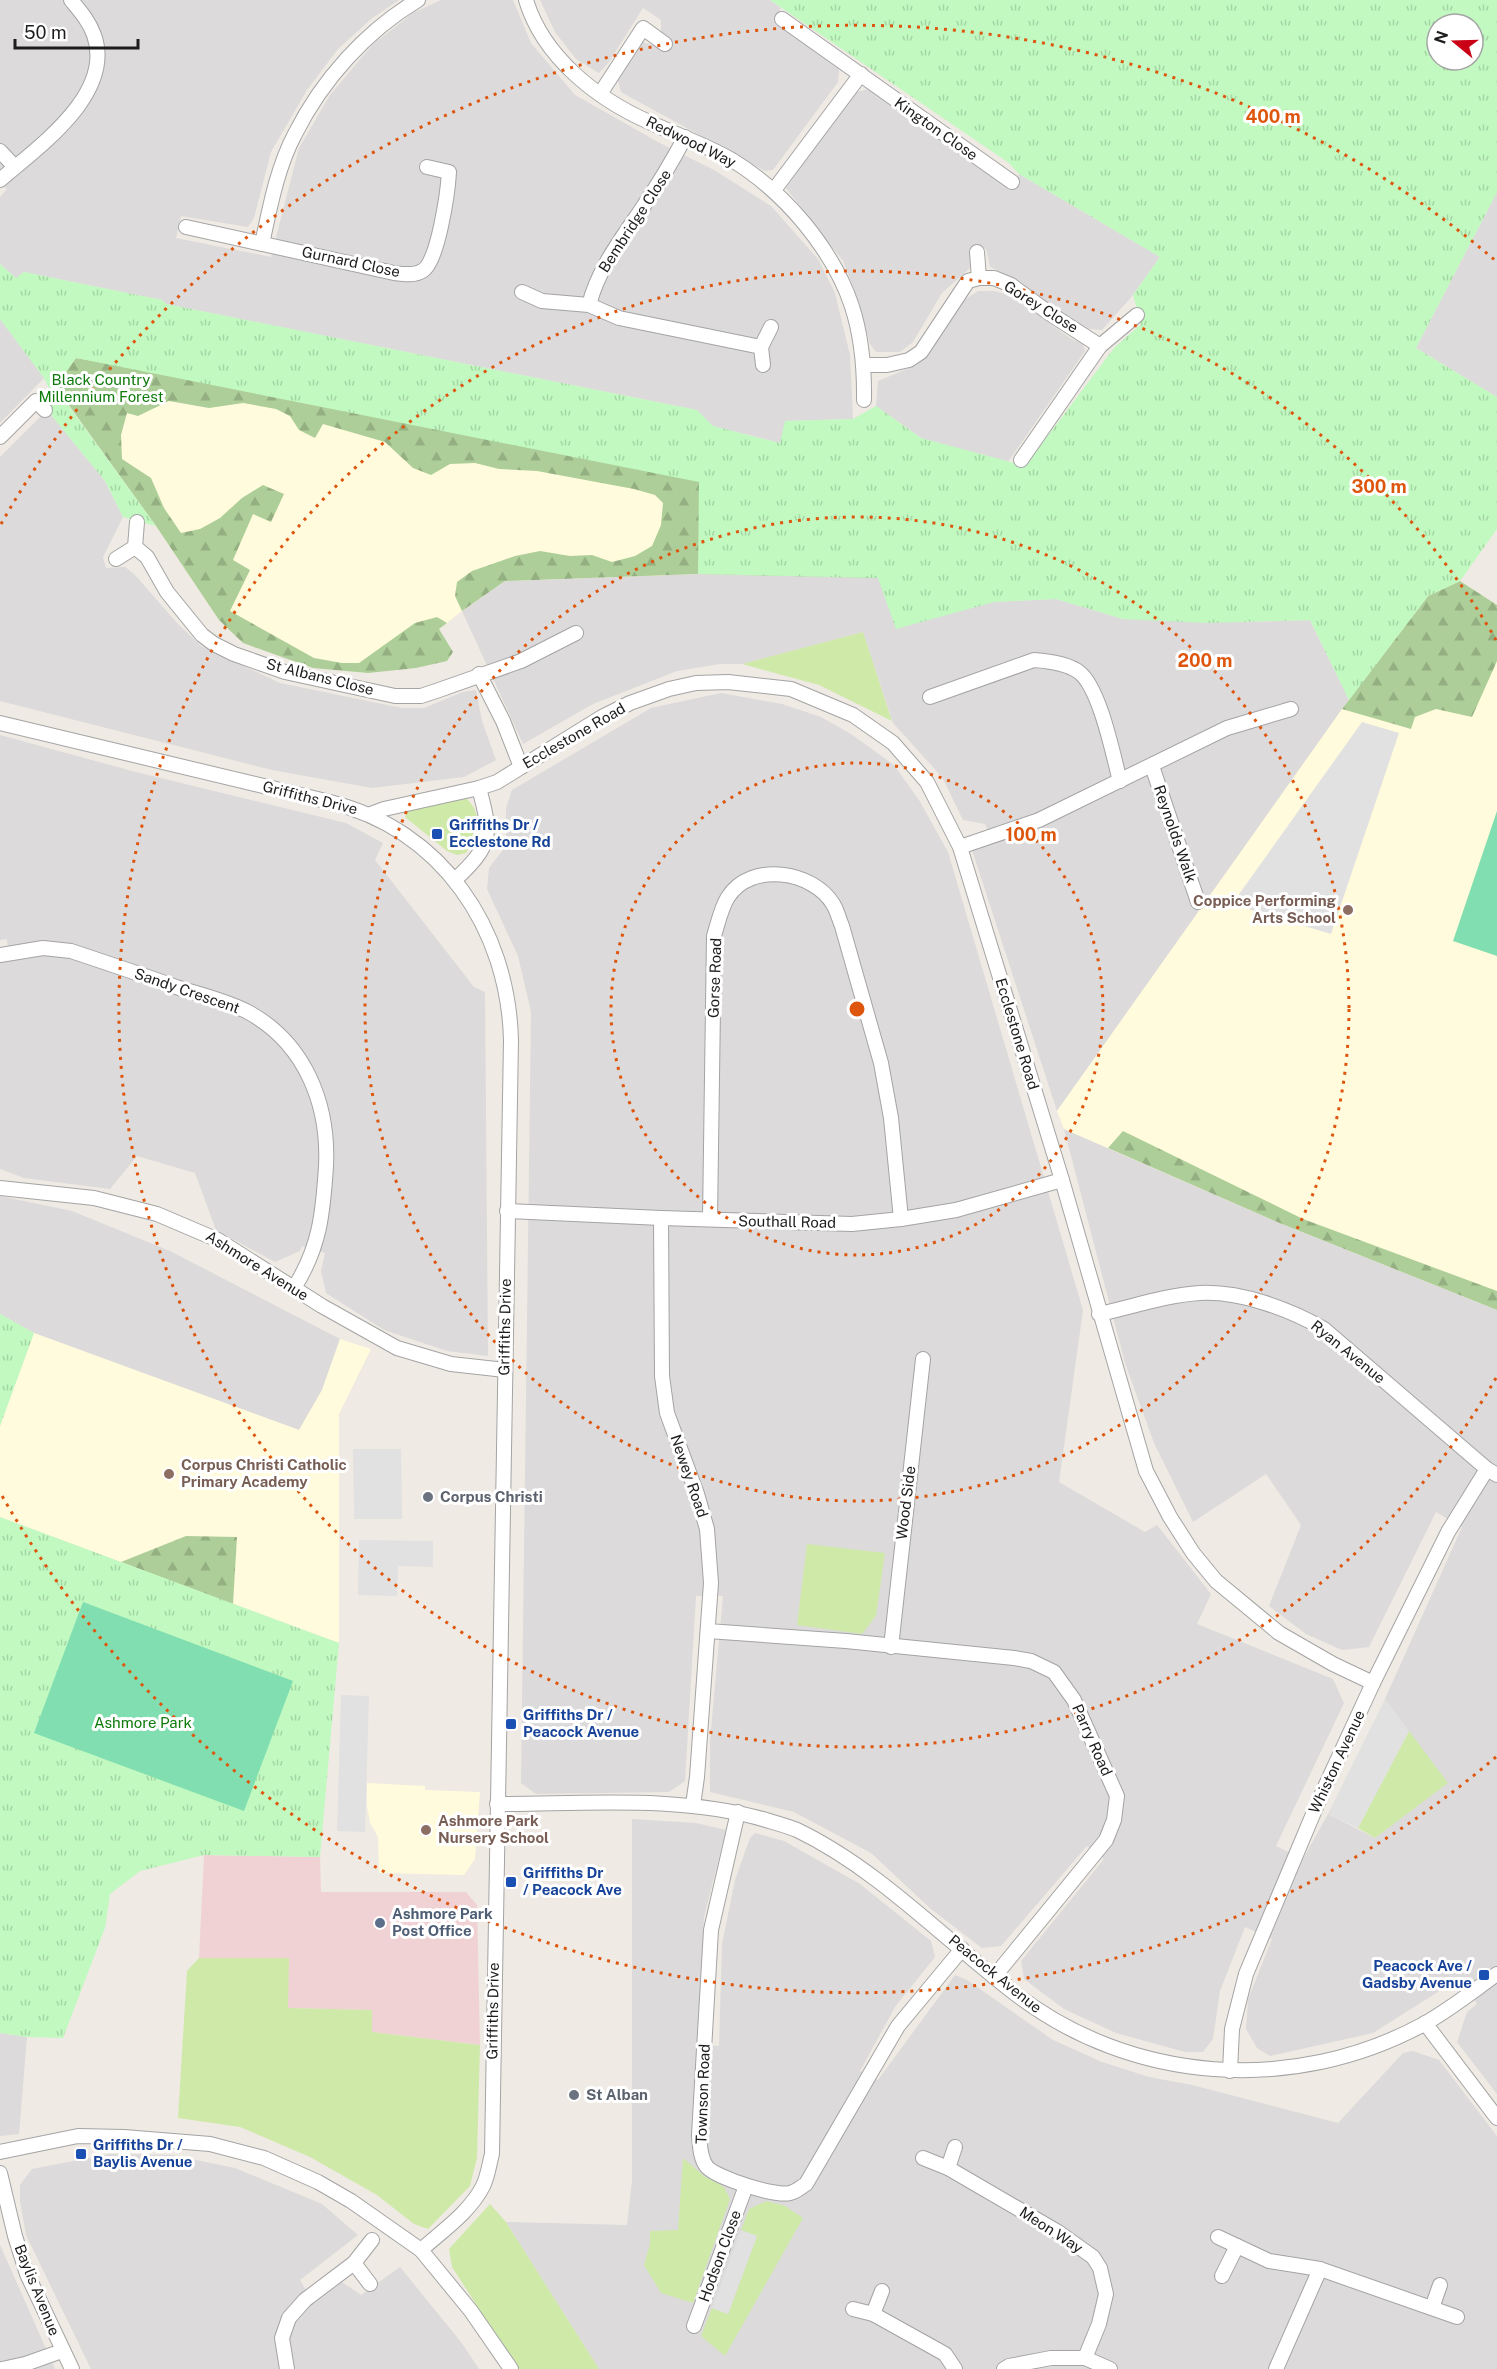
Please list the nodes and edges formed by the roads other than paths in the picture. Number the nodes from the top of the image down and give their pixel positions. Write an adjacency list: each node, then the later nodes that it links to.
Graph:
1 (71, 0): 10 (street)
2 (418, 0): 16 (street)
3 (526, 0): 7 (street, Redwood Way)
4 (782, 19): 6 (street, Kington Close)
5 (665, 44): 7 (street)
6 (861, 74): 13 (street, Kington Close); 14 (street)
7 (600, 94): 8 (street, Redwood Way)
8 (685, 137): 14 (street, Redwood Way); 20 (street, Bembridge Close)
9 (0, 151): 10 (street)
10 (15, 167): 12 (street)
11 (428, 167): 16 (street, Gurnard Close)
12 (0, 180)
13 (1012, 182)
14 (774, 190): 26 (street, Redwood Way)
15 (186, 227): 16 (street, Gurnard Close)
16 (262, 244)
17 (977, 252): 18 (street)
18 (979, 278): 23 (street, Gorey Close); 26 (street)
19 (522, 292): 20 (street)
20 (589, 305): 24 (street)
21 (1137, 315): 23 (street)
22 (771, 327): 24 (street)
23 (1100, 346): 30 (street)
24 (761, 347): 25 (street)
25 (763, 365)
26 (864, 365): 27 (street, Redwood Way)
27 (864, 400)
28 (45, 410): 29 (street)
29 (0, 437)
30 (1021, 460)
31 (137, 522): 32 (street)
32 (135, 547): 33 (street); 35 (street, St Albans Close)
33 (116, 559)
34 (576, 633): 35 (street, St Albans Close)
35 (479, 674): 40 (street)
36 (930, 697): 41 (street)
37 (1291, 709): 39 (street, Reynolds Walk)
38 (0, 723): 43 (street, Griffiths Drive)
39 (1152, 766): 41 (street, Reynolds Walk); 46 (street, Reynolds Walk)
40 (521, 767): 42 (street, Ecclestone Road); 44 (street, Ecclestone Road)
41 (1120, 781): 44 (street, Reynolds Walk)
42 (479, 788): 43 (street, Ecclestone Road); 45 (street)
43 (371, 814): 45 (street, Griffiths Drive)
44 (960, 847): 48 (street, Ecclestone Road)
45 (455, 880): 50 (street, Griffiths Drive)
46 (1198, 903)
47 (0, 955): 54 (street, Sandy Crescent)
48 (1062, 1180): 53 (street, Southall Road); 55 (street, Ecclestone Road)
49 (0, 1188): 54 (street, Ashmore Avenue)
50 (507, 1211): 51 (street, Southall Road); 57 (street, Griffiths Drive)
51 (661, 1218): 52 (street, Southall Road); 59 (street, Newey Road)
52 (710, 1219): 53 (street, Southall Road); 53 (street, Gorse Road)
53 (901, 1219)
54 (294, 1288): 57 (street, Ashmore Avenue)
55 (1099, 1314): 58 (street, Ryan Avenue); 61 (street, Ecclestone Road)
56 (923, 1359): 60 (street, Wood Side)
57 (505, 1370): 62 (street, Griffiths Drive)
58 (1492, 1472): 61 (street, Whiston Avenue)
59 (708, 1631): 60 (street, Parry Road); 63 (street, Newey Road)
60 (891, 1647): 67 (street, Parry Road)
61 (1373, 1683): 69 (street, Whiston Avenue)
62 (497, 1804): 63 (street, Peacock Avenue); 80 (street, Griffiths Drive)
63 (693, 1805): 64 (street, Peacock Avenue)
64 (738, 1812): 65 (street, Peacock Avenue); 76 (street, Townson Road)
65 (962, 1948): 67 (street, Peacock Avenue); 76 (street, Townson Road)
66 (1497, 1974): 68 (street, Peacock Avenue)
67 (994, 1977): 69 (street, Peacock Avenue)
68 (1425, 2023): 69 (street, Peacock Avenue); 70 (street)
69 (1230, 2071)
70 (1497, 2118)
71 (955, 2147): 74 (street)
72 (0, 2152): 80 (street)
73 (923, 2158): 74 (street, Meon Way)
74 (948, 2168): 93 (street, Meon Way)
75 (0, 2173): 92 (street, Baylis Avenue)
76 (746, 2186): 91 (street, Hodson Close)
77 (1218, 2237): 79 (street)
78 (372, 2240): 81 (street)
79 (1237, 2246): 82 (street); 83 (street)
80 (421, 2250): 97 (street)
81 (354, 2263): 84 (street); 96 (street)
82 (1320, 2269): 88 (street); 101 (street)
83 (1222, 2276)
84 (370, 2284)
85 (1440, 2285): 88 (street)
86 (882, 2291): 89 (street)
87 (853, 2308): 89 (street)
88 (1432, 2308): 90 (street)
89 (873, 2314): 98 (street)
90 (1457, 2317)
91 (694, 2326)
92 (62, 2351): 94 (street); 95 (street, Baylis Avenue)
93 (1085, 2358): 99 (street); 100 (street)
94 (2, 2369)
95 (72, 2369)
96 (287, 2369)
97 (511, 2369)
98 (955, 2369)
99 (1004, 2369)
100 (1110, 2369)
101 (1276, 2369)

